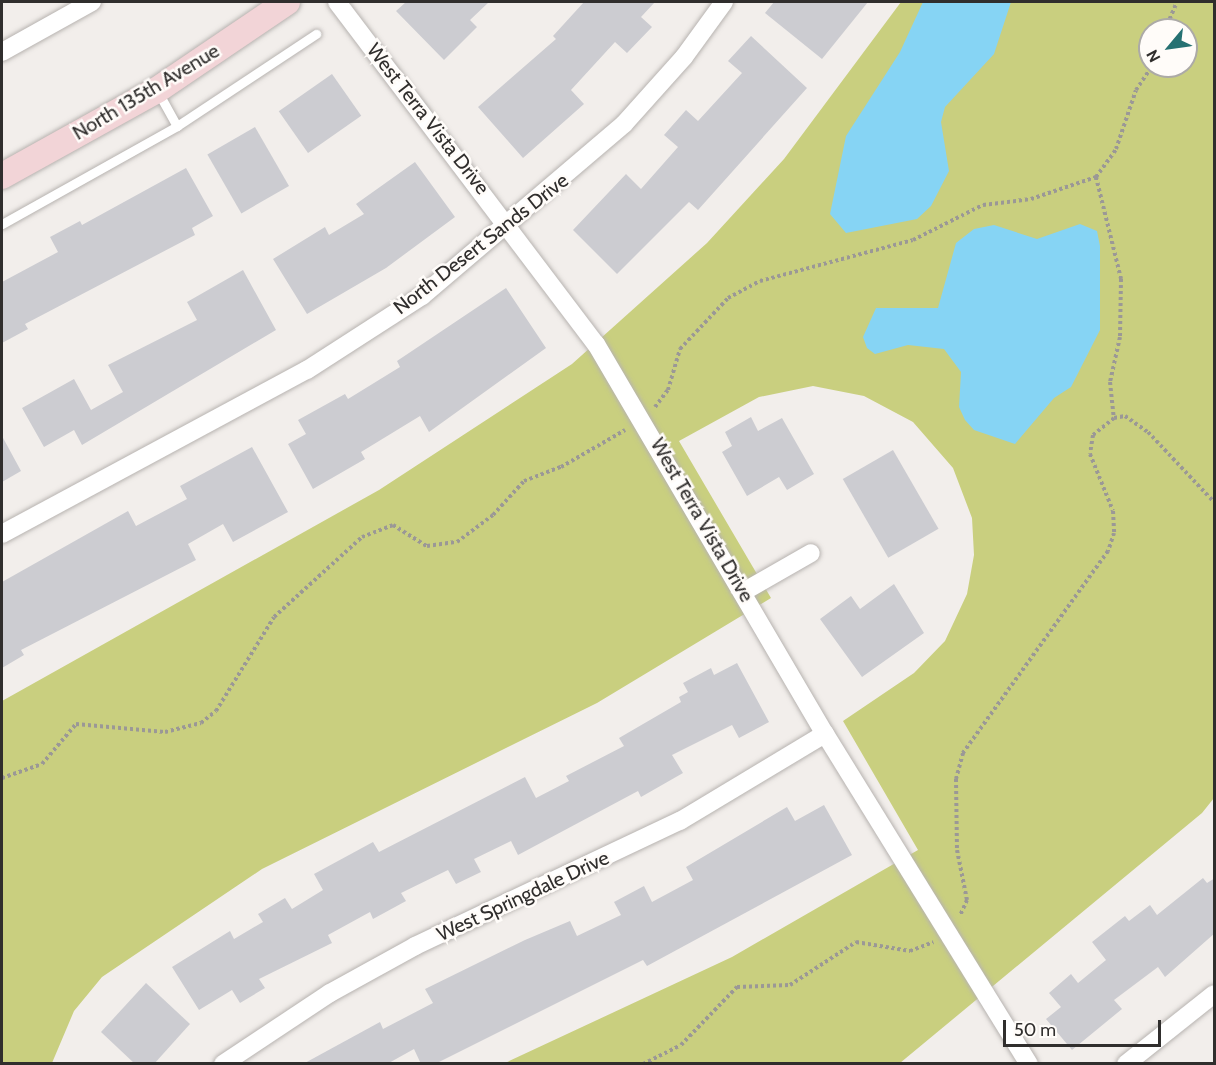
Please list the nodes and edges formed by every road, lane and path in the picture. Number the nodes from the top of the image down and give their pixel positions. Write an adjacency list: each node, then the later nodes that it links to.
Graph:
1 (92, 2): 8 (street)
2 (286, 2): 10 (street, North 135th Avenue)
3 (337, 2): 15 (street, West Terra Vista Drive)
4 (724, 2): 15 (street, North Desert Sands Drive)
5 (1177, 2): 6 (path)
6 (1170, 18)
7 (316, 34): 11 (lane)
8 (2, 51)
9 (1144, 78): 13 (path)
10 (156, 90): 11 (lane); 12 (street, North 135th Avenue)
11 (177, 126): 14 (lane)
12 (2, 176)
13 (1096, 177): 16 (path); 17 (path)
14 (2, 224)
15 (510, 224): 16 (street, West Terra Vista Drive); 19 (street, North Desert Sands Drive)
16 (644, 417): 21 (street, West Terra Vista Drive); 23 (path)
17 (1114, 418): 18 (path); 24 (path)
18 (1215, 502)
19 (2, 534)
20 (811, 553): 21 (street)
21 (743, 592): 22 (street, West Terra Vista Drive)
22 (825, 734): 24 (street, West Terra Vista Drive); 26 (street, West Springdale Drive)
23 (2, 778)
24 (946, 931): 27 (path); 28 (street, West Terra Vista Drive)
25 (1215, 994): 29 (street)
26 (223, 1064)
27 (643, 1064)
28 (1029, 1064)
29 (1126, 1064)

